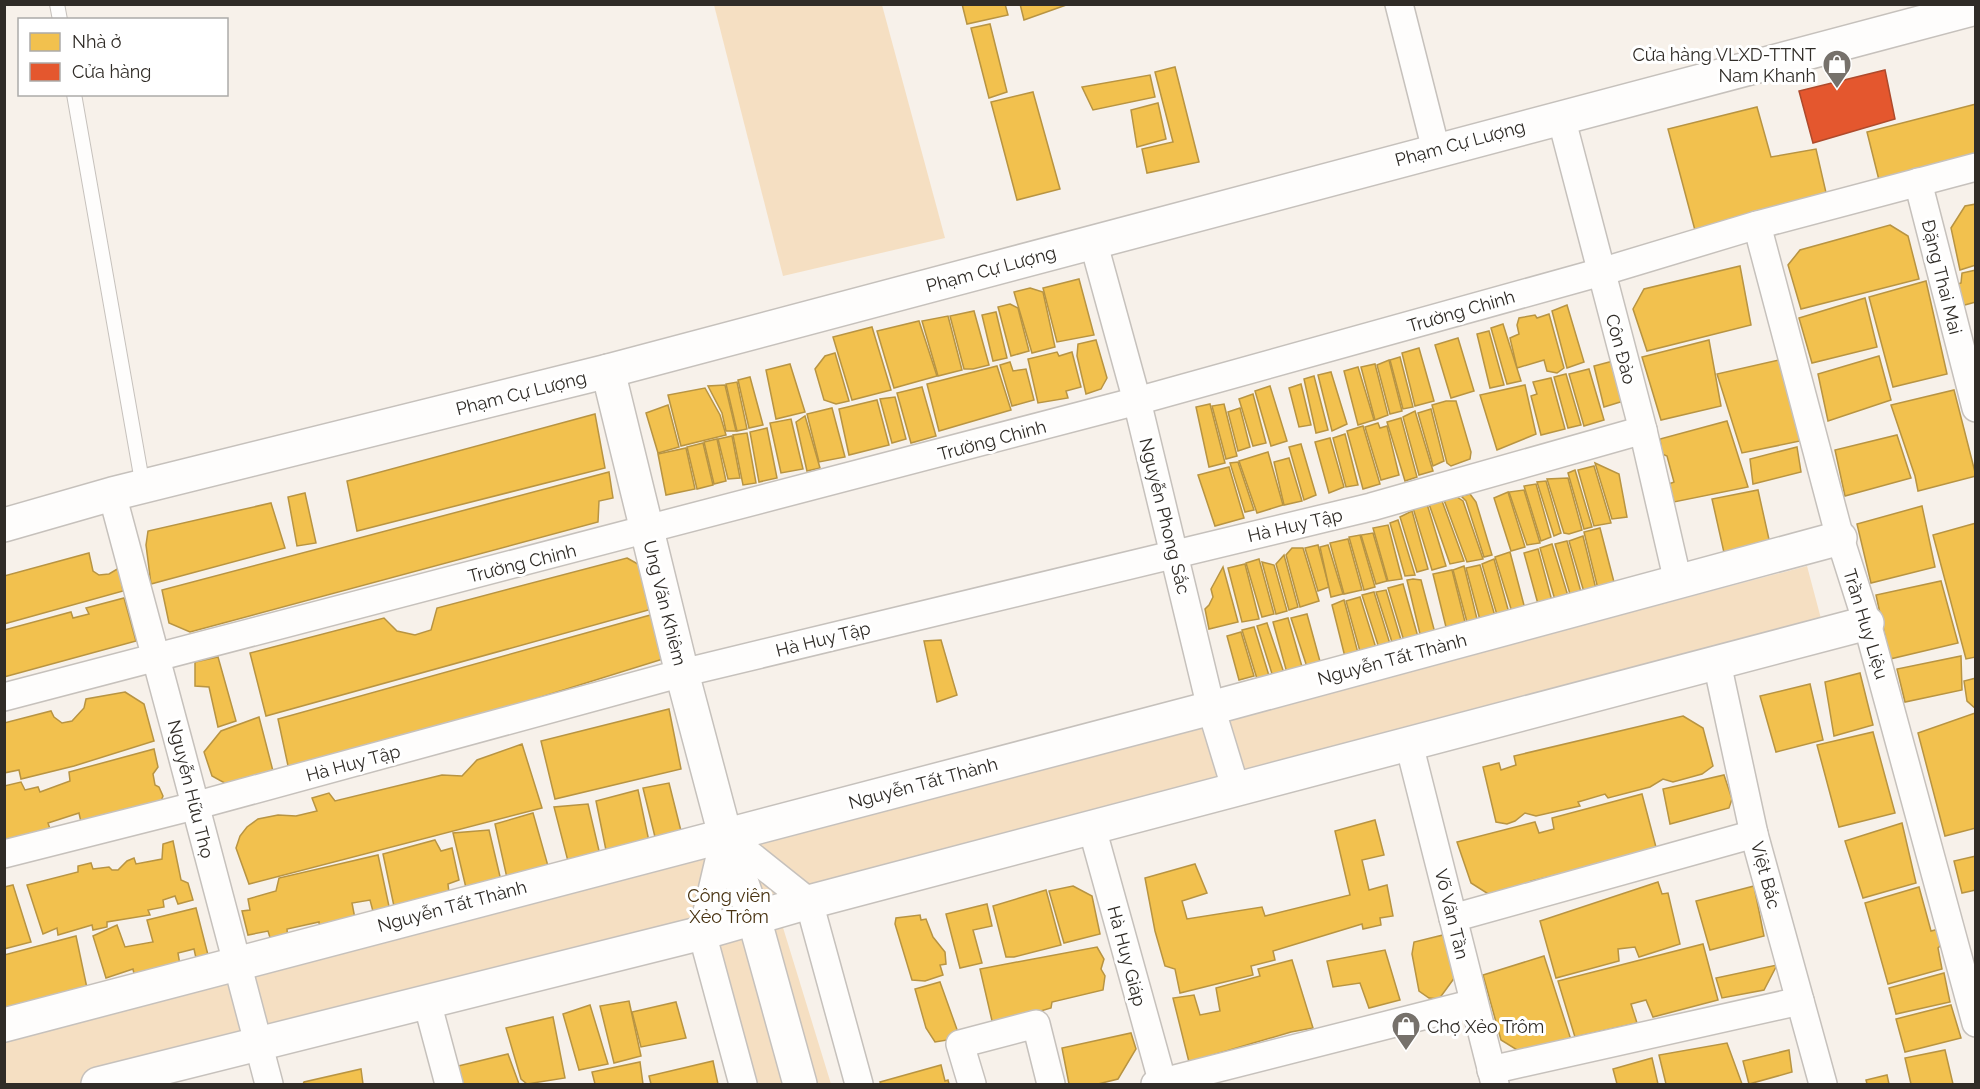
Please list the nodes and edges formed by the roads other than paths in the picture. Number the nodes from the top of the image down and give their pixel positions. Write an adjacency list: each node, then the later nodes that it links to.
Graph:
1 (1399, 4): 5 (street)
2 (1976, 8): 4 (street, Phạm Cự Lượng)
3 (74, 96): 15 (lane)
4 (1561, 117): 5 (street, Phạm Cự Lượng); 10 (street, Côn Đảo)
5 (1436, 150): 9 (street, Phạm Cự Lượng)
6 (1976, 167): 7 (street, Trường Chinh)
7 (1918, 182): 8 (street, Trường Chinh); 13 (street, Đặng Thai Mai)
8 (1757, 225): 10 (street, Trường Chinh); 18 (street, Trần Huy Liệu)
9 (1093, 241): 11 (street, Phạm Cự Lượng); 12 (street, Nguyễn Phong Sắc)
10 (1601, 272): 12 (street, Trường Chinh); 14 (street, Côn Đảo)
11 (608, 371): 15 (street, Phạm Cự Lượng); 17 (street, Ung Văn Khiêm)
12 (1137, 401): 17 (street, Trường Chinh); 19 (street, Nguyễn Phong Sắc)
13 (1976, 408)
14 (1643, 430): 19 (street, Hà Huy Tập); 20 (street, Côn Đảo)
15 (127, 491): 16 (street, Phạm Cự Lượng); 22 (street, Nguyễn Hữu Thọ)
16 (4, 525)
17 (647, 531): 22 (street, Trường Chinh); 24 (street, Ung Văn Khiêm)
18 (1840, 538): 20 (street, Nguyễn Tất Thành); 21 (street, Trần Huy Liệu)
19 (1175, 554): 24 (street, Hà Huy Tập); 26 (street, Nguyễn Phong Sắc)
20 (1678, 582): 26 (street, Nguyễn Tất Thành)
21 (1867, 623): 23 (street); 42 (street, Trần Huy Liệu)
22 (157, 657): 25 (street, Trường Chinh); 29 (street, Nguyễn Hữu Thọ)
23 (1717, 663): 27 (street); 31 (street, Việt Bắc)
24 (682, 674): 29 (street, Hà Huy Tập); 32 (street, Ung Văn Khiêm)
25 (4, 698)
26 (1211, 708): 28 (street, Nguyễn Phong Sắc); 32 (street, Nguyễn Tất Thành)
27 (1409, 744): 28 (street); 36 (street, Võ Văn Tần)
28 (1236, 790): 30 (street)
29 (194, 806): 33 (street, Hà Huy Tập); 38 (street, Nguyễn Hữu Thọ)
30 (1092, 828): 34 (street); 54 (street, Hà Huy Giáp)
31 (1754, 834): 36 (street); 39 (street, Việt Bắc)
32 (725, 835): 34 (street); 35 (street, Ung Văn Khiêm); 37 (street, Ung Văn Khiêm); 38 (street, Nguyễn Tất Thành)
33 (4, 854)
34 (809, 902): 35 (street); 51 (street)
35 (754, 918): 37 (street); 50 (street, Ung Văn Khiêm)
36 (1453, 918): 41 (street, Võ Văn Tần)
37 (702, 933): 40 (street); 49 (street, Ung Văn Khiêm)
38 (236, 963): 43 (street, Nguyễn Tất Thành); 44 (street, Nguyễn Hữu Thọ)
39 (1800, 1001): 45 (street); 55 (street, Việt Bắc)
40 (427, 1002): 44 (street); 48 (street)
41 (1474, 1003): 45 (street, Võ Văn Tần); 54 (street)
42 (1976, 1023)
43 (4, 1025)
44 (258, 1045): 46 (street); 47 (street, Nguyễn Hữu Thọ)
45 (1493, 1077)
46 (100, 1084)
47 (269, 1084)
48 (449, 1084)
49 (743, 1084)
50 (800, 1084)
51 (859, 1084)
52 (972, 1084): 53 (street)
53 (1051, 1084)
54 (1160, 1084)
55 (1824, 1084)

